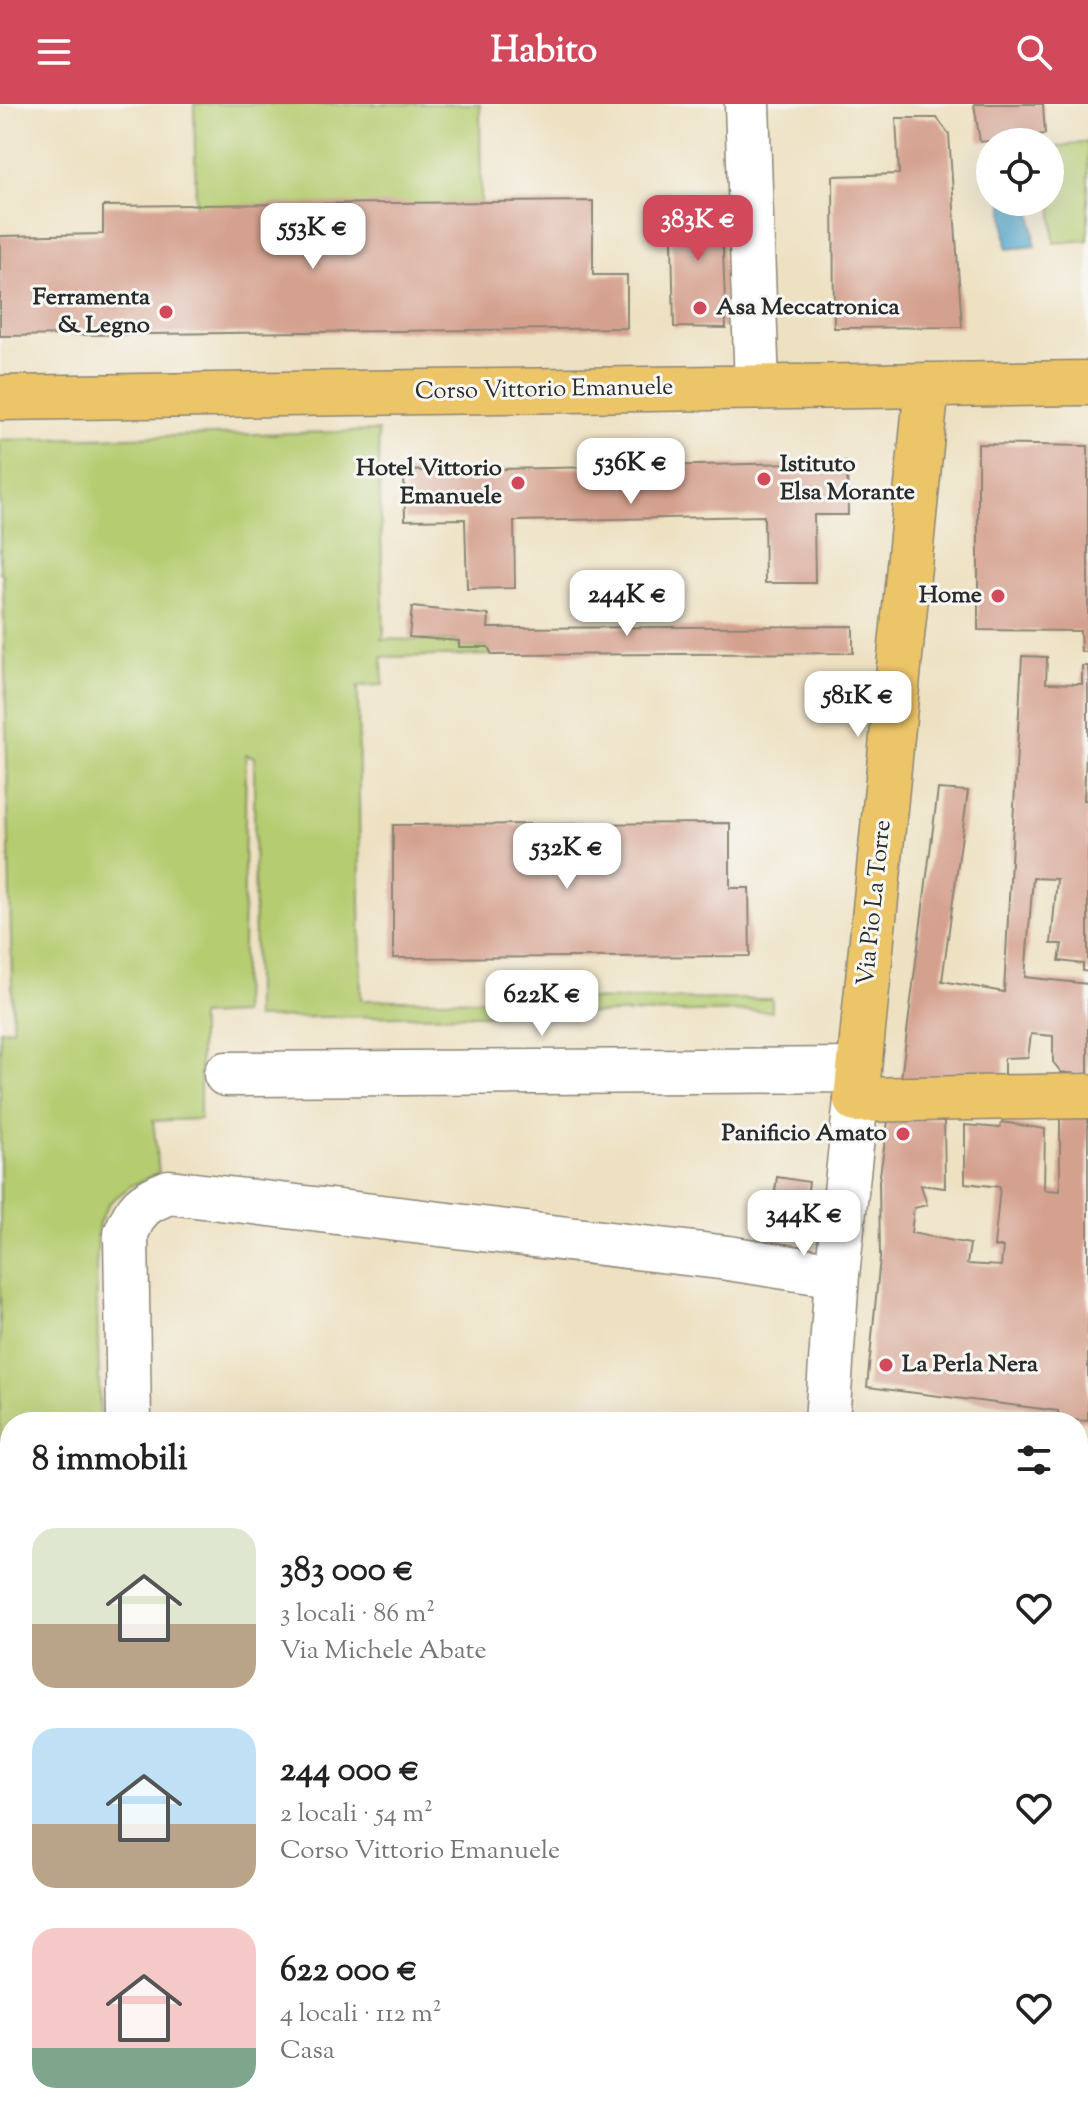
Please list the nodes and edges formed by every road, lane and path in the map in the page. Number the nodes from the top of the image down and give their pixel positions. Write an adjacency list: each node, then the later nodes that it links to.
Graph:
1 (747, 104): 4 (street)
2 (1088, 383): 3 (main road, Corso Vittorio Emanuele)
3 (927, 385): 4 (main road, Corso Vittorio Emanuele); 7 (main road, Via Pio La Torre)
4 (757, 387): 5 (main road, Corso Vittorio Emanuele)
5 (0, 398)
6 (226, 1074): 7 (street)
7 (857, 1085): 8 (main road); 9 (street, Via Pio La Torre)
8 (1088, 1096)
9 (837, 1275): 10 (street); 11 (street, Via Pio La Torre)
10 (129, 1412)
11 (828, 1412)

